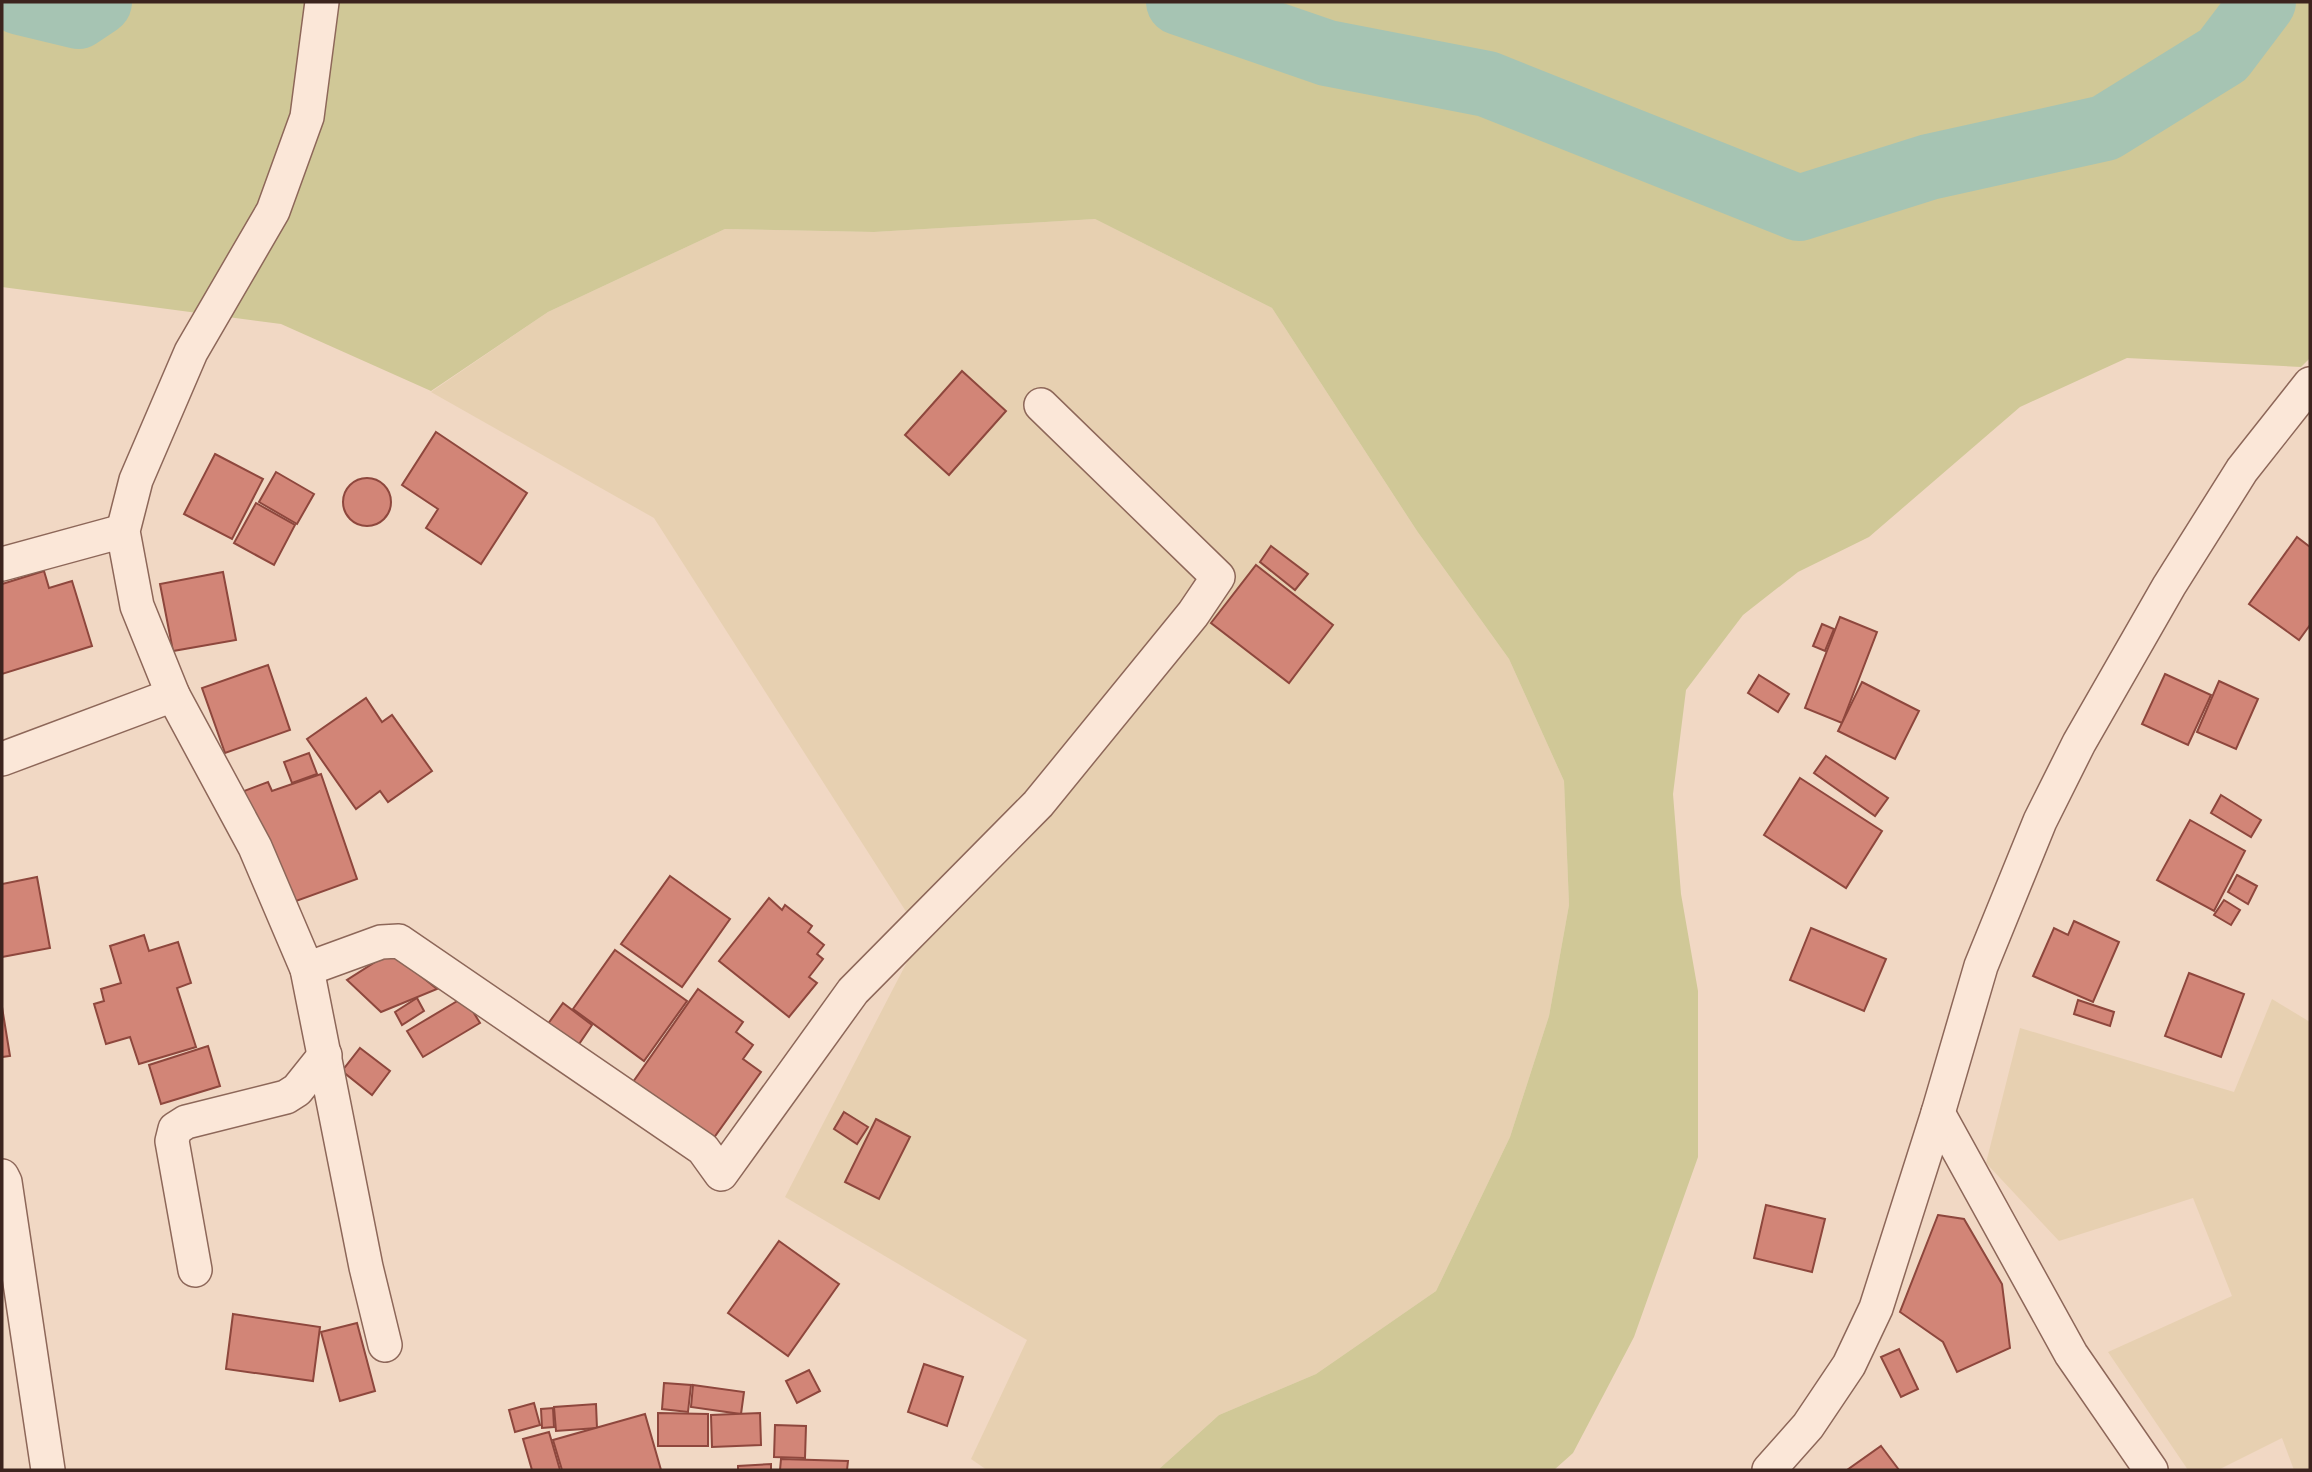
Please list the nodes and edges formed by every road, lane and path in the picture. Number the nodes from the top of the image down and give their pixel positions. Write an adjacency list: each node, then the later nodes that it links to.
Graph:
1 (322, 2): 4 (street)
2 (2310, 384): 10 (street)
3 (1041, 405): 8 (street)
4 (123, 531): 5 (street); 6 (street)
5 (2, 564)
6 (173, 695): 7 (street); 8 (street)
7 (2, 759)
8 (307, 969): 9 (street)
9 (325, 1055): 12 (street); 13 (street)
10 (1938, 1113): 14 (street); 17 (street)
11 (2, 1176): 15 (street)
12 (195, 1270)
13 (385, 1345)
14 (1798, 1457): 16 (street)
15 (48, 1470)
16 (1769, 1470)
17 (2151, 1470)

